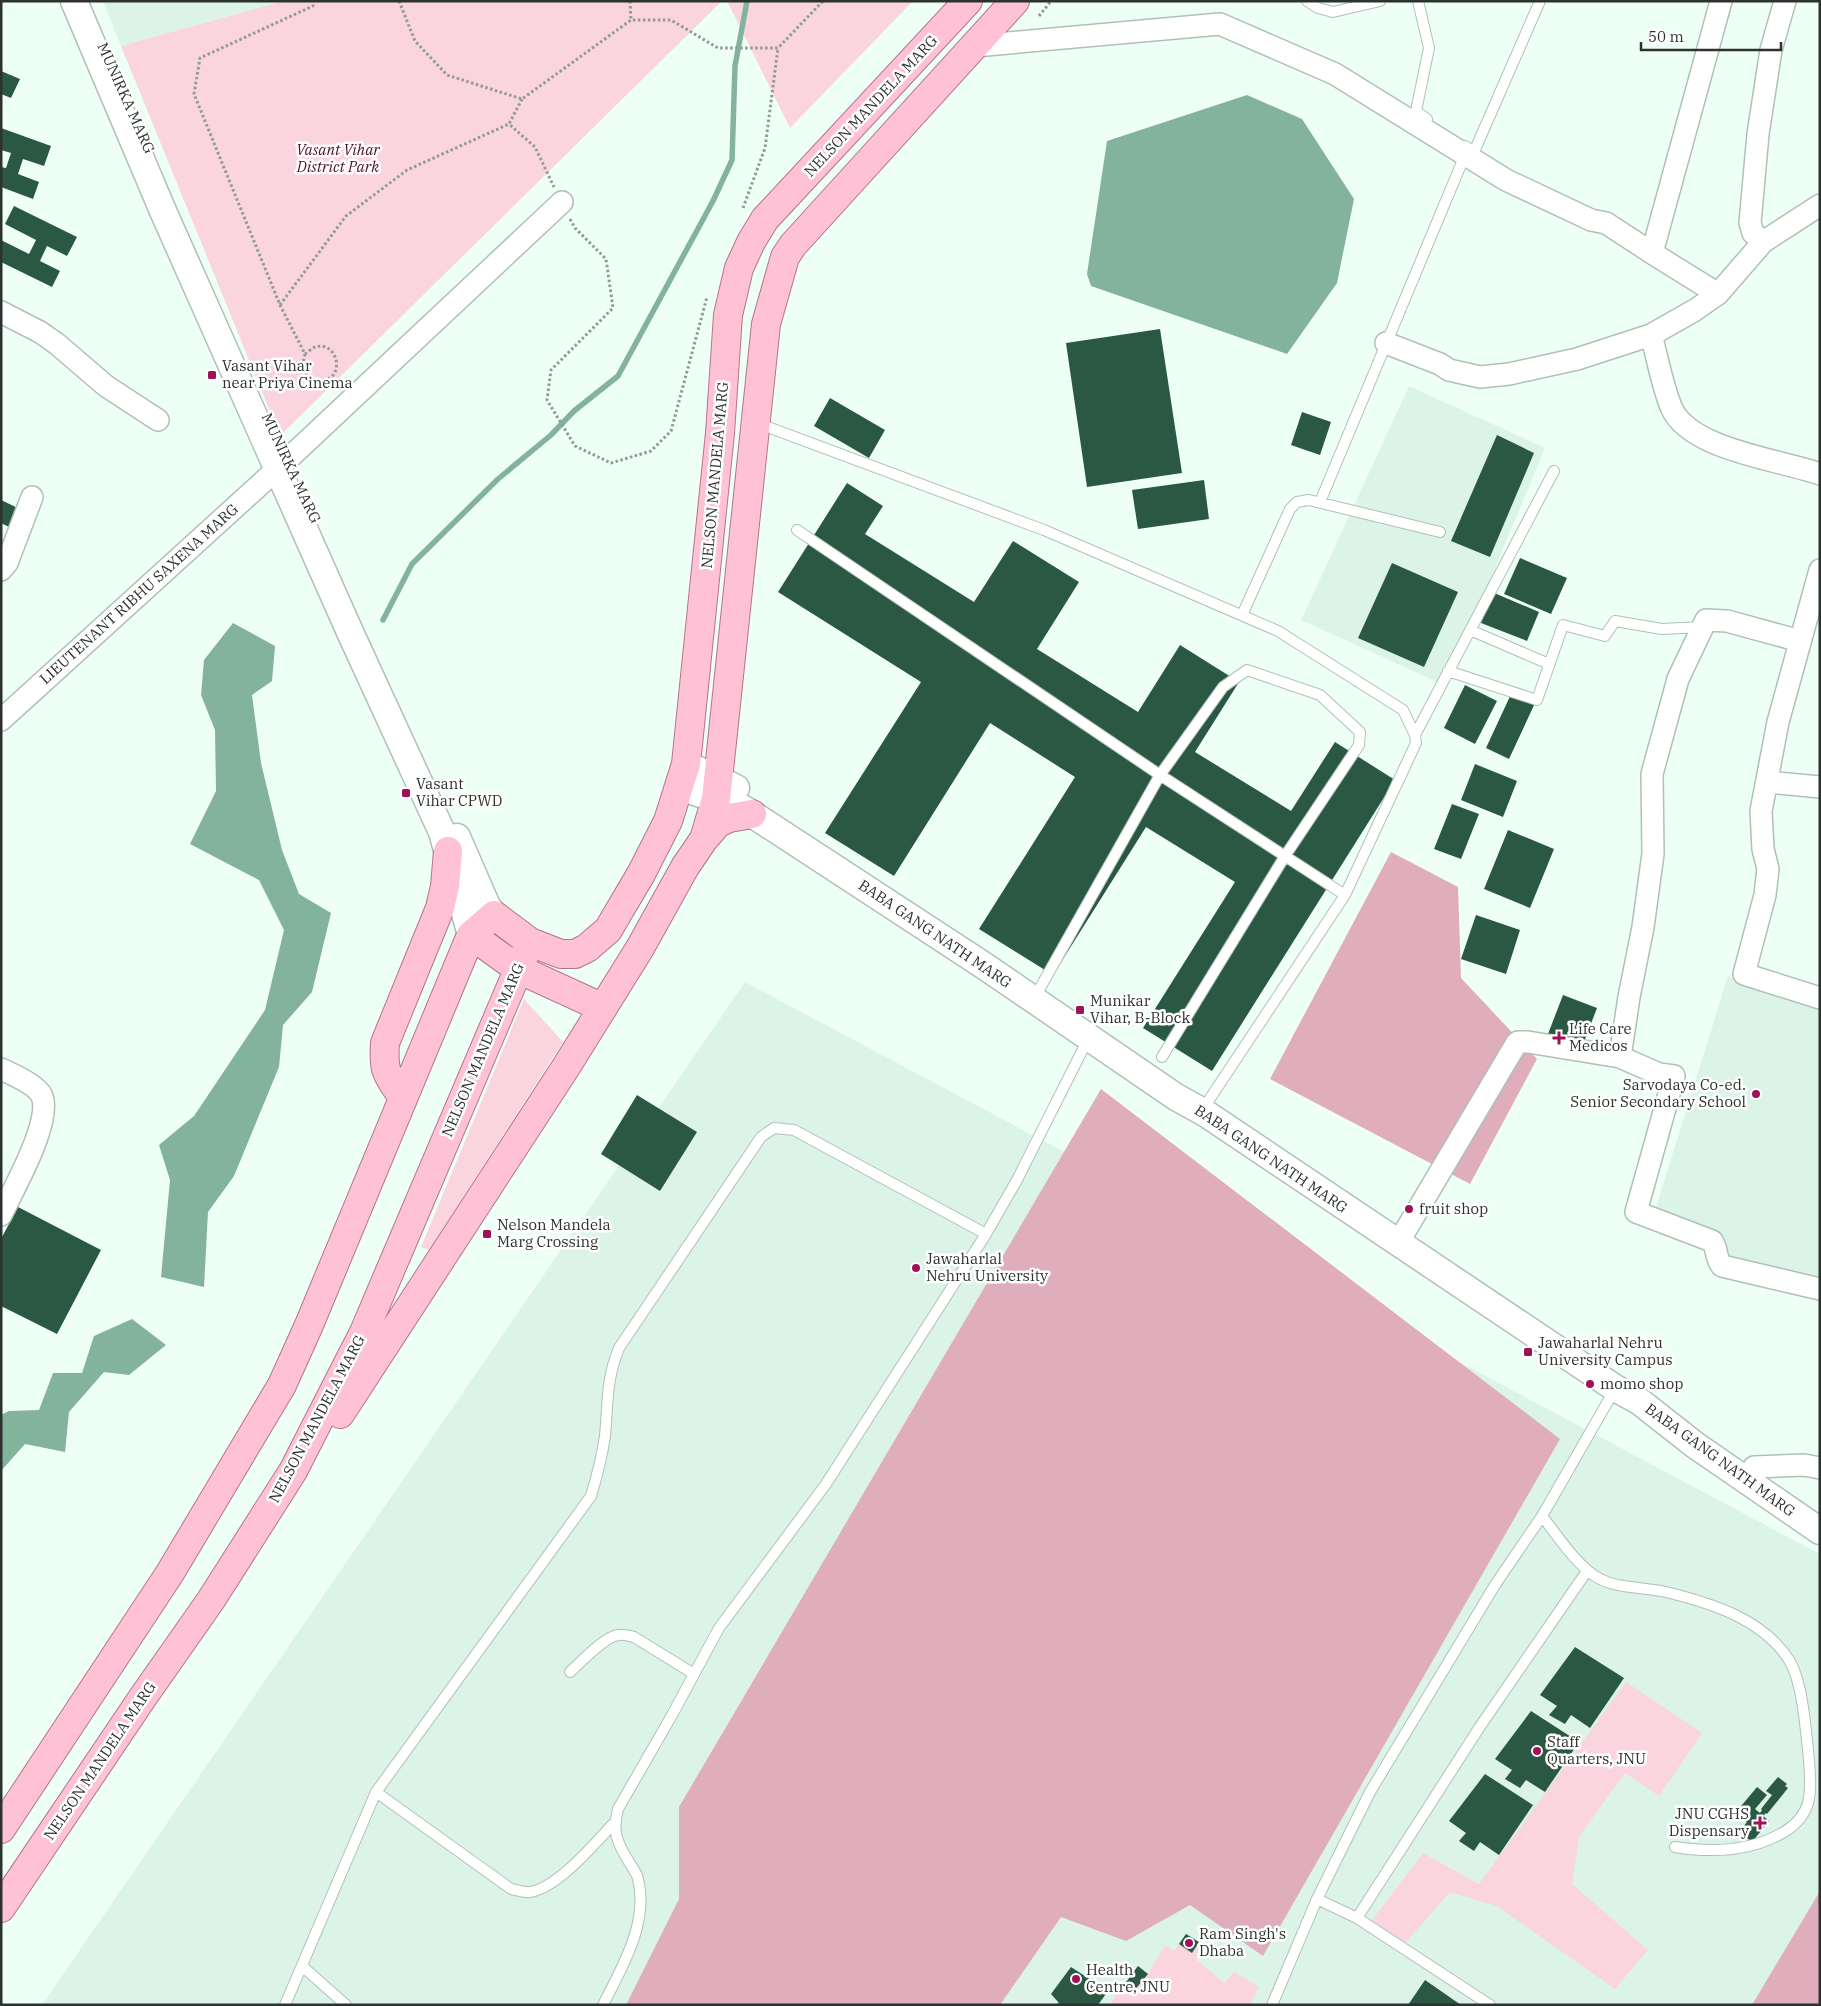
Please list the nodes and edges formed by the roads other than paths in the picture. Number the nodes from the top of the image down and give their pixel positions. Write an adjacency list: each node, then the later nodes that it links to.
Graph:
1 (74, 1): 23 (street, MUNIRKA MARG)
2 (84, 1): 23 (street, MUNIRKA MARG)
3 (968, 1): 40 (main road, NELSON MANDELA MARG)
4 (1015, 1): 11 (main road)
5 (1307, 1): 6 (lane)
6 (1380, 1)
7 (1418, 1): 8 (lane)
8 (1540, 1)
9 (1721, 1): 16 (street)
10 (1785, 1): 15 (street)
11 (975, 46): 12 (street); 22 (main road)
12 (1465, 155): 16 (street); 20 (lane)
13 (562, 202): 23 (street, LIEUTENANT RIBHU SAXENA MARG)
14 (1820, 205): 15 (street)
15 (1762, 242): 17 (street)
16 (1652, 253): 17 (street)
17 (1718, 294): 19 (street)
18 (1, 312): 21 (street)
19 (1652, 335): 20 (street); 25 (street)
20 (1386, 343): 27 (lane)
21 (158, 420)
22 (756, 423): 32 (lane); 44 (main road)
23 (282, 464): 38 (street, LIEUTENANT RIBHU SAXENA MARG); 48 (street, MUNIRKA MARG); 50 (street, MUNIRKA MARG)
24 (1554, 471): 34 (lane)
25 (1820, 474)
26 (32, 497): 30 (street)
27 (1320, 502): 29 (lane); 32 (lane)
28 (797, 530): 41 (lane)
29 (1440, 532)
30 (2, 568)
31 (1820, 570): 35 (street)
32 (1242, 615): 39 (lane)
33 (1702, 628): 35 (street); 36 (lane); 59 (street)
34 (1470, 630): 36 (lane); 37 (lane)
35 (1800, 641): 42 (street)
36 (1550, 664): 37 (lane)
37 (1448, 671): 39 (lane)
38 (1, 720)
39 (1415, 735): 49 (lane)
40 (683, 775): 44 (street); 52 (main road, NELSON MANDELA MARG)
41 (1160, 775): 47 (lane); 47 (lane); 54 (lane)
42 (1768, 782): 43 (street); 55 (street)
43 (1820, 787)
44 (717, 789): 45 (street, BABA GANG NATH MARG); 46 (main road); 54 (street, BABA GANG NATH MARG)
45 (752, 814): 46 (main road); 57 (street, BABA GANG NATH MARG)
46 (704, 839): 56 (main road)
47 (1286, 856): 49 (lane); 58 (lane)
48 (450, 858): 51 (street, MUNIRKA MARG); 61 (main road)
49 (1345, 896): 62 (lane)
50 (491, 911): 51 (main road); 52 (main road, NELSON MANDELA MARG)
51 (471, 935): 53 (main road); 61 (main road)
52 (530, 942): 53 (main road, NELSON MANDELA MARG)
53 (518, 969): 56 (main road); 74 (main road, NELSON MANDELA MARG)
54 (1040, 988): 62 (street, BABA GANG NATH MARG)
55 (1820, 998)
56 (603, 1008): 74 (main road)
57 (1088, 1037): 62 (street, BABA GANG NATH MARG); 64 (lane)
58 (1162, 1057)
59 (1620, 1057): 65 (street); 66 (street)
60 (1, 1069): 63 (street)
61 (403, 1098): 79 (main road)
62 (1207, 1107): 65 (street, BABA GANG NATH MARG)
63 (1, 1214)
64 (986, 1234): 76 (lane); 77 (lane)
65 (1402, 1237): 67 (street, BABA GANG NATH MARG)
66 (1820, 1289)
67 (1619, 1383): 68 (street, BABA GANG NATH MARG); 71 (lane); 72 (street, BABA GANG NATH MARG)
68 (1754, 1467): 69 (street); 70 (street, BABA GANG NATH MARG)
69 (1820, 1468)
70 (1820, 1512)
71 (1542, 1516): 73 (lane); 81 (lane)
72 (1820, 1531)
73 (1587, 1571): 80 (lane); 83 (lane)
74 (211, 1600): 82 (main road, NELSON MANDELA MARG)
75 (570, 1672): 76 (lane)
76 (694, 1674): 78 (lane)
77 (376, 1792): 78 (lane); 84 (lane)
78 (614, 1823): 87 (lane)
79 (1, 1829)
80 (1674, 1847)
81 (1317, 1899): 83 (lane); 88 (lane)
82 (1, 1908)
83 (1357, 1918): 89 (lane)
84 (302, 1966): 85 (lane); 86 (lane)
85 (285, 2005)
86 (346, 2005)
87 (602, 2005)
88 (1272, 2005)
89 (1490, 2005)

